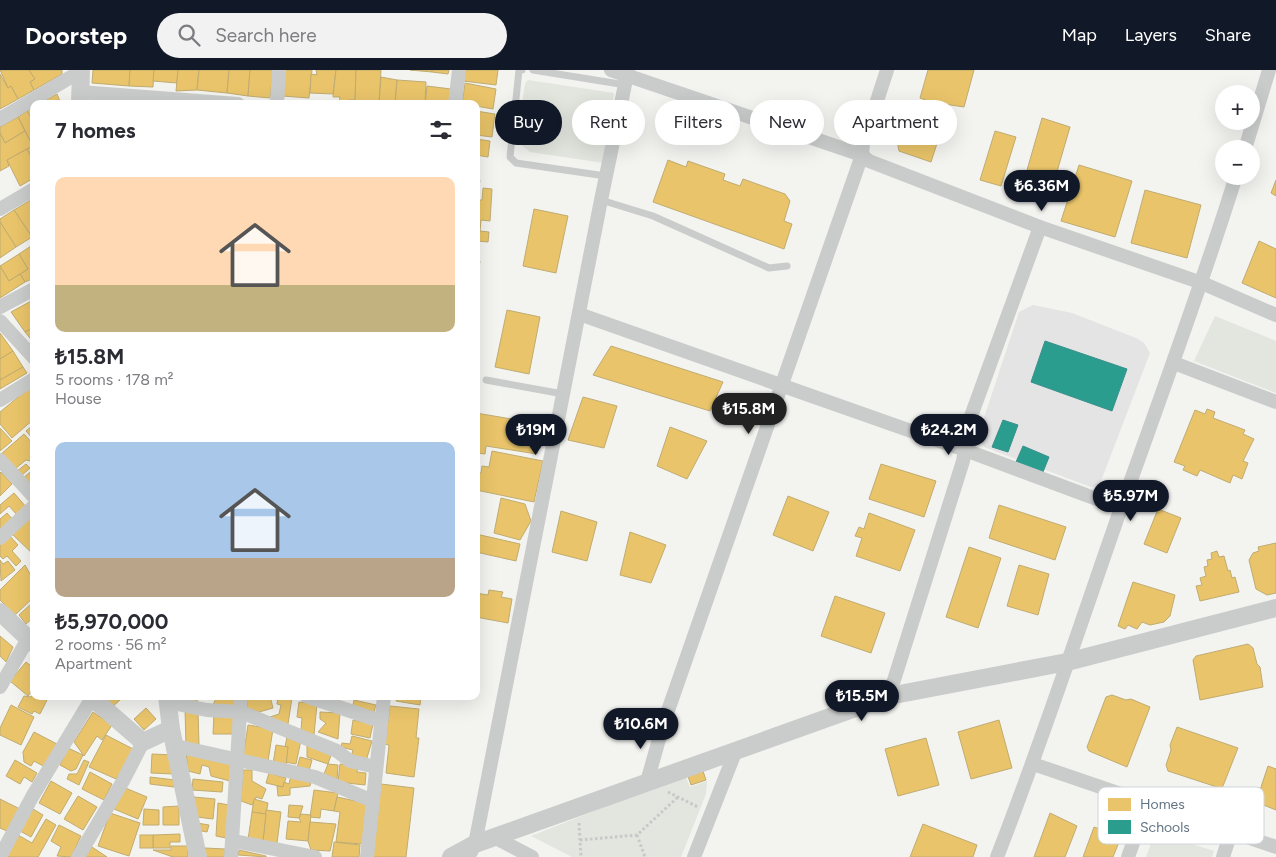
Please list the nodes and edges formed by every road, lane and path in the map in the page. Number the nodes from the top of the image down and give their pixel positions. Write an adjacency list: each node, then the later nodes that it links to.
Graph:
1 (81, 70): 10 (street); 12 (street)
2 (279, 70): 14 (street)
3 (459, 70): 15 (street)
4 (522, 70): 19 (lane)
5 (533, 70): 9 (lane)
6 (612, 70): 9 (street)
7 (888, 70): 18 (street)
8 (1269, 70): 17 (street)
9 (628, 77): 18 (street); 19 (street)
10 (80, 98): 13 (street)
11 (30, 100): 16 (street)
12 (30, 100)
13 (133, 100)
14 (277, 100)
15 (455, 100)
16 (0, 118)
17 (1248, 140)
18 (862, 155): 24 (street); 36 (street)
19 (606, 176): 22 (street)
20 (1233, 185): 26 (street)
21 (30, 191): 23 (street)
22 (601, 200): 25 (lane); 29 (street)
23 (0, 209)
24 (1040, 227): 26 (street); 40 (street)
25 (786, 266)
26 (1202, 283): 30 (street); 33 (street)
27 (30, 291): 28 (street)
28 (0, 307)
29 (579, 314): 36 (street); 37 (street)
30 (1276, 315)
31 (0, 321): 32 (street)
32 (30, 354)
33 (1174, 363): 39 (street); 43 (street)
34 (486, 380): 37 (lane)
35 (30, 381): 38 (street)
36 (782, 385): 40 (street); 69 (street)
37 (563, 394): 83 (street)
38 (0, 400)
39 (1276, 402)
40 (965, 450): 43 (street); 52 (street)
41 (0, 460): 42 (street)
42 (30, 493)
43 (1121, 508): 50 (street)
44 (30, 510): 45 (street)
45 (0, 538)
46 (1276, 608): 50 (street)
47 (0, 612): 48 (street)
48 (30, 641)
49 (30, 643): 51 (street)
50 (1068, 662): 52 (street); 67 (street)
51 (0, 687)
52 (889, 696): 65 (street)
53 (89, 700): 84 (street)
54 (94, 700): 63 (street)
55 (167, 700): 62 (street)
56 (171, 700): 60 (street)
57 (241, 700): 60 (street)
58 (318, 700): 61 (street)
59 (383, 700): 61 (street)
60 (241, 712): 66 (street); 68 (street)
61 (380, 721): 68 (street)
62 (171, 729): 63 (street); 64 (street)
63 (143, 742): 85 (street)
64 (176, 746): 66 (street); 86 (street)
65 (736, 750): 69 (street); 74 (street)
66 (236, 759): 72 (street); 78 (street)
67 (1033, 764): 70 (street); 95 (street)
68 (376, 767): 72 (street)
69 (647, 782): 71 (path); 73 (street)
70 (1099, 787)
71 (678, 797): 74 (path); 75 (path)
72 (373, 801): 89 (street)
73 (578, 807): 76 (street); 77 (path)
74 (711, 813): 94 (street)
75 (637, 835): 77 (path); 93 (path)
76 (494, 837): 83 (street); 91 (street)
77 (580, 840): 92 (path)
78 (234, 841): 87 (street); 88 (street)
79 (1264, 843): 82 (street)
80 (1133, 844): 96 (street)
81 (1227, 844): 97 (street)
82 (1276, 847)
83 (472, 850): 90 (street)
84 (0, 857)
85 (78, 857)
86 (198, 857)
87 (231, 857)
88 (314, 857)
89 (367, 857)
90 (451, 857)
91 (532, 857)
92 (581, 857)
93 (645, 857)
94 (694, 857)
95 (997, 857)
96 (1128, 857)
97 (1223, 857)

